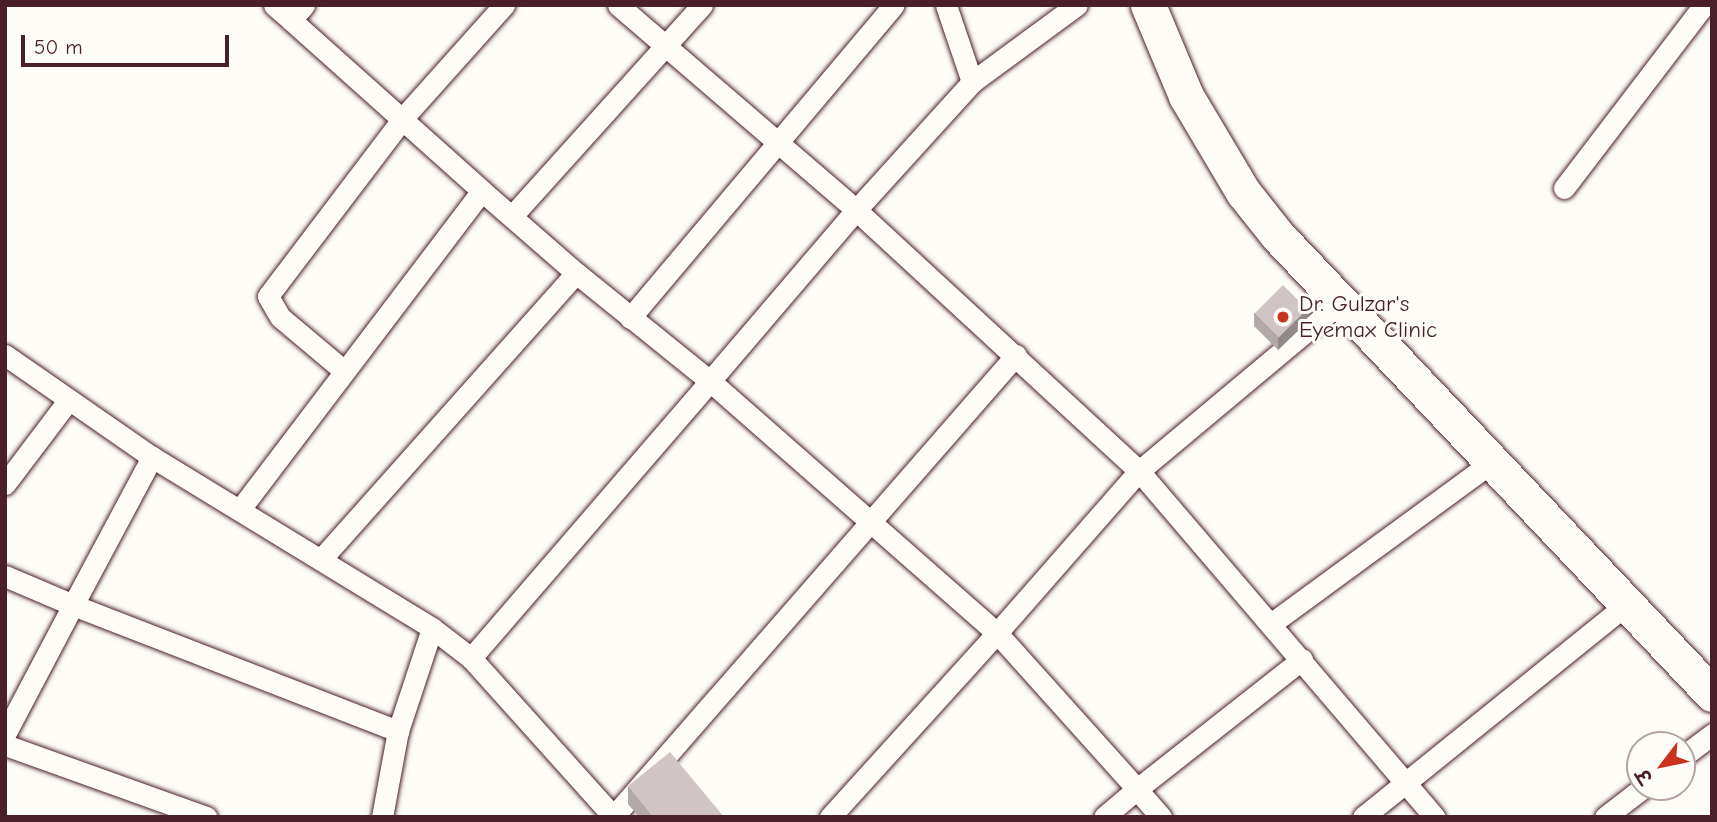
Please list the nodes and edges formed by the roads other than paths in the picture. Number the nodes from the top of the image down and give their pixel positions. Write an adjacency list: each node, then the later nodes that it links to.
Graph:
1 (274, 5): 10 (street)
2 (504, 5): 13 (street)
3 (618, 5): 11 (street)
4 (702, 5): 11 (street)
5 (894, 5): 14 (street)
6 (947, 5): 12 (street)
7 (1077, 5): 12 (street)
8 (1148, 5): 20 (main road)
9 (1704, 5): 15 (street)
10 (297, 13): 13 (street)
11 (663, 49): 14 (street); 18 (street)
12 (972, 82): 17 (street)
13 (403, 118): 16 (street); 24 (street)
14 (775, 142): 17 (street); 21 (street)
15 (1564, 188)
16 (482, 191): 18 (street); 24 (street)
17 (856, 210): 23 (street); 25 (street)
18 (512, 216): 19 (street)
19 (576, 273): 21 (street); 33 (street)
20 (1340, 303): 28 (main road); 29 (street)
21 (630, 318): 25 (street)
22 (5, 355): 26 (street)
23 (1016, 355): 29 (street); 32 (street)
24 (343, 370): 31 (street)
25 (710, 382): 32 (street); 40 (street)
26 (67, 402): 27 (street); 30 (street)
27 (152, 457): 31 (street); 36 (street)
28 (1492, 462): 35 (main road); 37 (street)
29 (1139, 471): 37 (street); 39 (street)
30 (5, 484)
31 (241, 508): 33 (street)
32 (873, 519): 39 (street); 51 (street)
33 (323, 558): 38 (street)
34 (5, 576): 36 (street)
35 (1627, 604): 42 (main road); 48 (street)
36 (73, 605): 43 (street); 44 (street)
37 (1272, 623): 41 (street)
38 (432, 628): 40 (street); 43 (street)
39 (997, 633): 49 (street); 54 (street)
40 (471, 658): 51 (street)
41 (1303, 659): 48 (street); 49 (street)
42 (1712, 694)
43 (398, 731): 53 (street)
44 (5, 734)
45 (1712, 734): 47 (street)
46 (5, 745): 52 (street)
47 (1696, 746)
48 (1408, 782): 57 (street); 58 (street)
49 (1137, 789): 55 (street); 56 (street)
50 (1626, 800): 59 (street)
51 (612, 815)
52 (206, 817)
53 (382, 817)
54 (830, 817)
55 (1104, 817)
56 (1161, 817)
57 (1363, 817)
58 (1434, 817)
59 (1605, 817)

